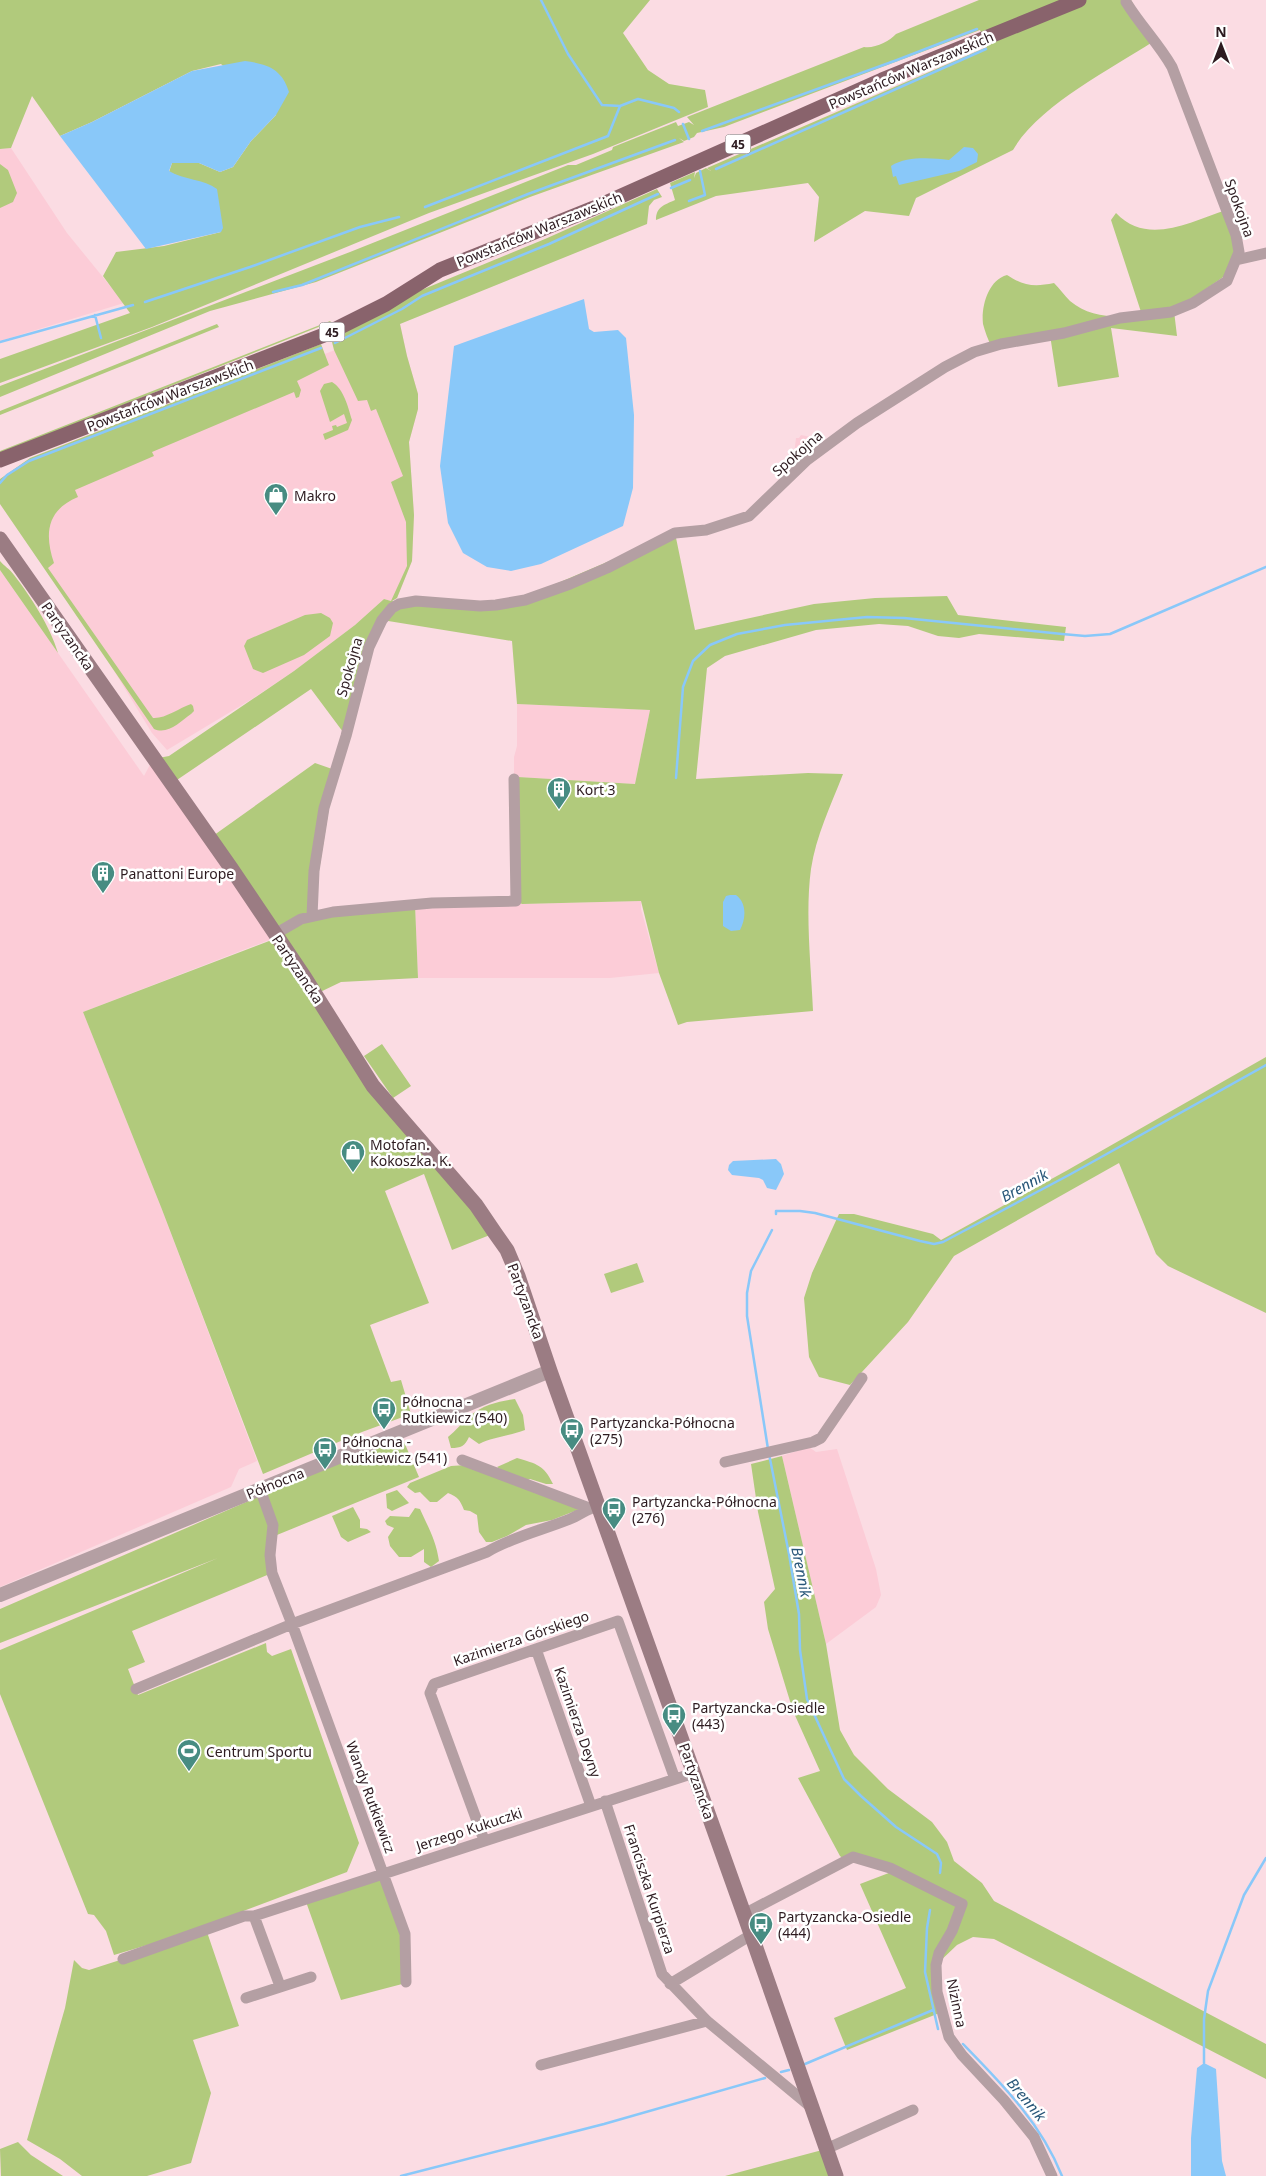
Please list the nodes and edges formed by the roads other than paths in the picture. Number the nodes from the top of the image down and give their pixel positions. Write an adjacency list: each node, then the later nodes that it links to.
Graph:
1 (1079, 0): 5 (main road, Powstańców Warszawskich / 45)
2 (1126, 2): 4 (street, Spokojna)
3 (1266, 253): 4 (street)
4 (1236, 260): 8 (street, Spokojna)
5 (0, 460)
6 (1, 539): 9 (main road, Partyzancka)
7 (514, 779): 8 (street)
8 (312, 916): 9 (street)
9 (275, 934): 10 (main road, Partyzancka)
10 (550, 1371): 14 (street, Północna); 15 (main road, Partyzancka)
11 (862, 1378): 13 (street)
12 (462, 1460): 15 (street)
13 (725, 1462)
14 (260, 1489): 16 (street, Północna); 17 (street, Wandy Rutkiewicz)
15 (594, 1507): 17 (street); 20 (main road, Partyzancka)
16 (0, 1596)
17 (292, 1624): 19 (street); 25 (street, Wandy Rutkiewicz)
18 (536, 1649): 21 (street, Kazimierza Górskiego); 23 (street, Kazimierza Deyny); 24 (street, Kazimierza Górskiego)
19 (136, 1689)
20 (694, 1773): 21 (street, Jerzego Kukuczki); 26 (main road, Partyzancka)
21 (675, 1779): 22 (street, Jerzego Kukuczki)
22 (605, 1801): 23 (street, Jerzego Kukuczki); 32 (street, Franciszka Kurpierza)
23 (591, 1806): 24 (street, Jerzego Kukuczki)
24 (484, 1840): 25 (street, Jerzego Kukuczki)
25 (383, 1873): 27 (street, Jerzego Kukuczki); 31 (street, Wandy Rutkiewicz)
26 (744, 1914): 28 (main road, Partyzancka); 41 (street, Nizinna)
27 (254, 1916): 29 (street, Jerzego Kukuczki); 33 (street)
28 (751, 1936): 32 (street); 37 (main road, Partyzancka)
29 (123, 1959)
30 (311, 1977): 33 (street)
31 (406, 1982)
32 (670, 1984): 35 (street, Franciszka Kurpierza)
33 (280, 1986): 34 (street)
34 (246, 1998)
35 (707, 2021): 36 (street); 37 (street, Franciszka Kurpierza)
36 (541, 2065)
37 (811, 2107): 39 (main road, Partyzancka)
38 (912, 2110): 39 (street)
39 (826, 2149): 40 (main road, Partyzancka)
40 (835, 2176)
41 (1052, 2176)

